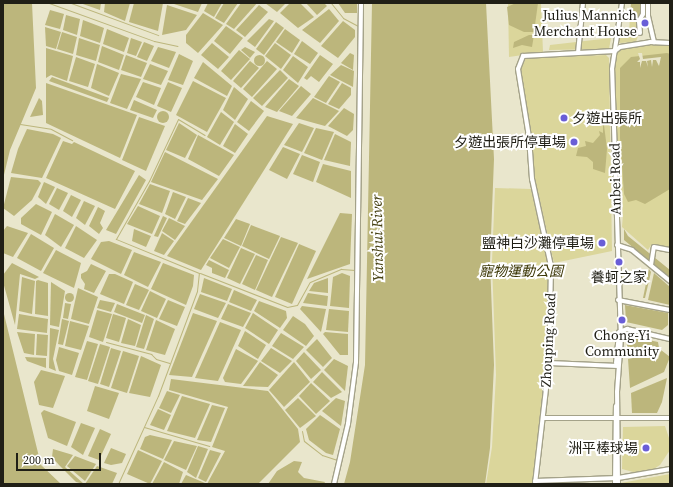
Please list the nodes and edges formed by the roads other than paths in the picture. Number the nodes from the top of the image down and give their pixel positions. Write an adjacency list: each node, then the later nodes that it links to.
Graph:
1 (361, 3): 27 (street)
2 (583, 3): 10 (street)
3 (622, 3): 9 (street, Anbei Road)
4 (643, 3): 6 (street)
5 (648, 3): 7 (street)
6 (640, 33)
7 (654, 42): 8 (street); 9 (street)
8 (670, 43)
9 (615, 51): 10 (street); 11 (street, Anbei Road)
10 (578, 53): 19 (street, Zhouping Road)
11 (617, 245): 13 (street); 15 (street, Anbei Road)
12 (670, 250): 13 (street)
13 (651, 265): 14 (street)
14 (670, 281)
15 (618, 300): 16 (street); 17 (street, Anbei Road)
16 (670, 310)
17 (619, 332): 18 (street); 20 (street, Anbei Road)
18 (670, 339)
19 (549, 363): 20 (street); 21 (street, Zhouping Road)
20 (617, 366): 22 (street, Anbei Road)
21 (543, 418): 22 (street); 26 (street, Zhouping Road)
22 (617, 418): 23 (street); 25 (street, Anbei Road)
23 (670, 418)
24 (670, 469): 25 (street)
25 (616, 478): 26 (street); 28 (street, Anbei Road)
26 (535, 483)
27 (334, 484)
28 (616, 484)

